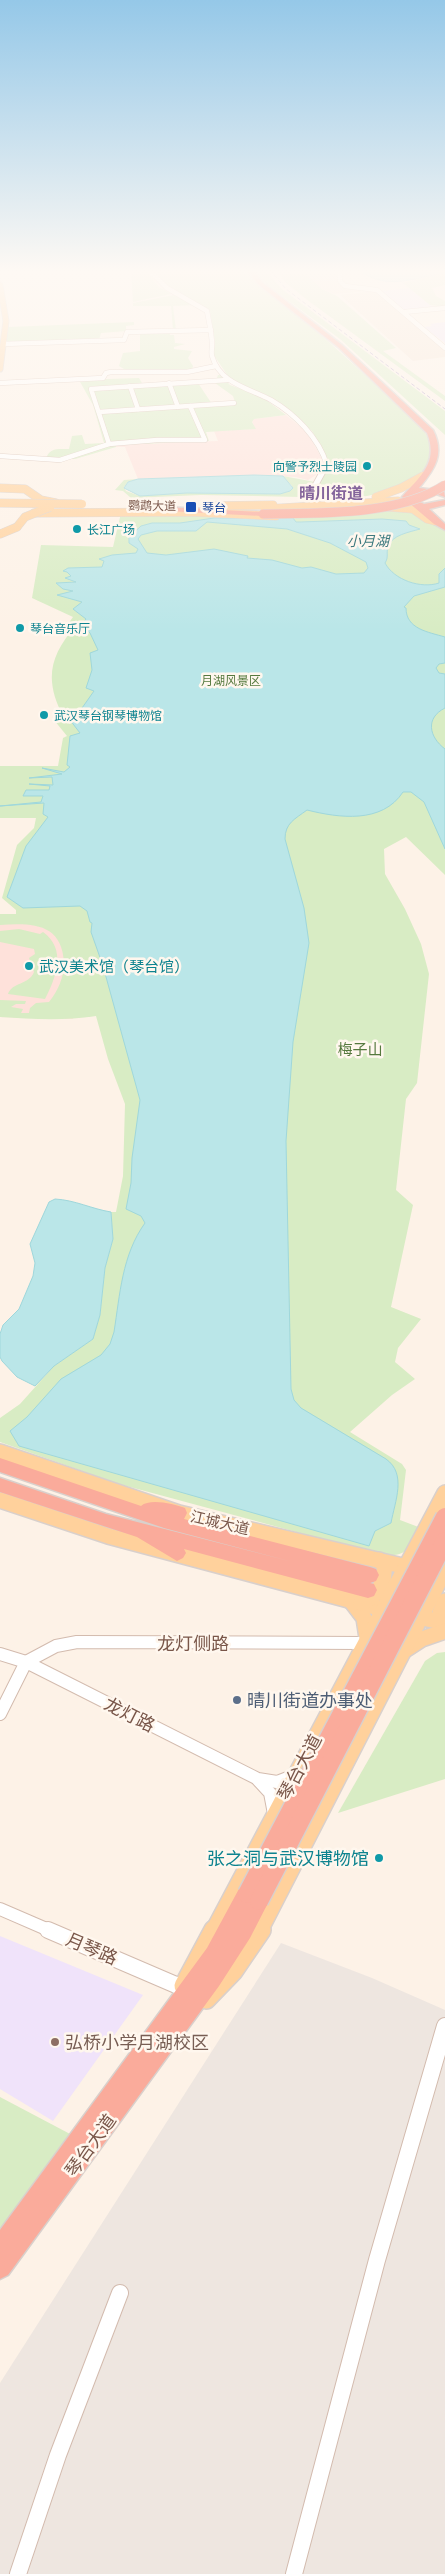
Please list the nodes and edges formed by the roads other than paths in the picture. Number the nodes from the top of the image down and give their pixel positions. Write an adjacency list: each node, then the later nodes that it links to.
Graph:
1 (91, 390): 11 (street)
2 (131, 390): 10 (street)
3 (171, 390): 9 (street)
4 (246, 390): 24 (street)
5 (386, 390): 16 (highway)
6 (391, 390): 13 (highway)
7 (234, 403): 8 (street)
8 (190, 406): 9 (street); 12 (street)
9 (178, 407): 10 (street)
10 (138, 410): 11 (street)
11 (98, 412): 12 (street)
12 (109, 444): 14 (street)
13 (444, 449): 15 (highway)
14 (0, 456)
15 (438, 472)
16 (423, 476): 21 (highway); 22 (main road)
17 (435, 481): 20 (highway)
18 (0, 488): 19 (main road)
19 (28, 490): 23 (main road, bridge); 27 (main road)
20 (443, 491): 21 (highway); 30 (highway, bridge)
21 (410, 493): 22 (main road); 25 (highway)
22 (364, 500): 24 (main road, 鹦鹉大道)
23 (59, 504): 27 (main road, 鹦鹉大道, bridge); 28 (main road, 鹦鹉大道, bridge)
24 (313, 504): 28 (main road, 鹦鹉大道)
25 (414, 504): 26 (highway); 30 (main road, 鹦鹉大道); 33 (highway)
26 (441, 504): 32 (highway)
27 (0, 505): 29 (main road, 鹦鹉大道, bridge); 34 (main road, bridge)
28 (81, 506): 29 (main road, 鹦鹉大道, bridge); 30 (main road, 鹦鹉大道)
29 (51, 507): 31 (main road, bridge)
30 (166, 509)
31 (31, 513): 33 (main road); 34 (main road, bridge)
32 (445, 514)
33 (435, 521): 35 (highway)
34 (17, 527): 36 (main road)
35 (445, 527)
36 (0, 534)
37 (0, 1452): 43 (main road, 江城大道)
38 (0, 1465): 42 (highway, 江城大道)
39 (0, 1485): 45 (highway, 江城大道)
40 (445, 1493): 48 (main road, 琴台大道)
41 (0, 1500): 47 (main road, 江城大道)
42 (110, 1503): 43 (highway); 50 (highway, 江城大道)
43 (179, 1513): 50 (main road, 江城大道)
44 (445, 1517): 64 (highway, 琴台大道, bridge)
45 (129, 1527): 47 (highway); 50 (highway, 江城大道)
46 (445, 1541): 64 (highway, 琴台大道, bridge)
47 (177, 1553): 50 (main road, 江城大道)
48 (405, 1567): 49 (main road, 江城大道); 50 (main road, 江城大道); 52 (main road, 琴台大道)
49 (444, 1574): 53 (main road, 琴台大道)
50 (366, 1586): 52 (main road, 江城大道); 56 (main road)
51 (445, 1601): 54 (main road)
52 (382, 1609): 53 (main road, 江城大道); 56 (main road, 琴台大道)
53 (421, 1617): 54 (main road, 江城大道); 57 (main road, 琴台大道)
54 (445, 1622)
55 (445, 1631): 57 (main road)
56 (366, 1641): 59 (street, 龙灯侧路); 61 (main road, 琴台大道)
57 (403, 1652): 67 (main road, 琴台大道)
58 (0, 1654): 59 (street, 龙灯路)
59 (26, 1662): 60 (street); 62 (street, 龙灯路)
60 (0, 1714)
61 (295, 1775): 62 (street); 63 (main road, 琴台大道)
62 (258, 1779): 63 (street)
63 (274, 1814): 66 (main road, 琴台大道)
64 (253, 1897): 67 (highway, 琴台大道)
65 (0, 1909): 66 (street, 月琴路)
66 (183, 1988): 67 (main road, 琴台大道)
67 (175, 2019): 69 (highway, 琴台大道); 70 (highway, 琴台大道)
68 (445, 2026): 73 (street)
69 (0, 2249)
70 (0, 2267)
71 (120, 2293): 72 (street)
72 (18, 2574)
73 (294, 2574)

